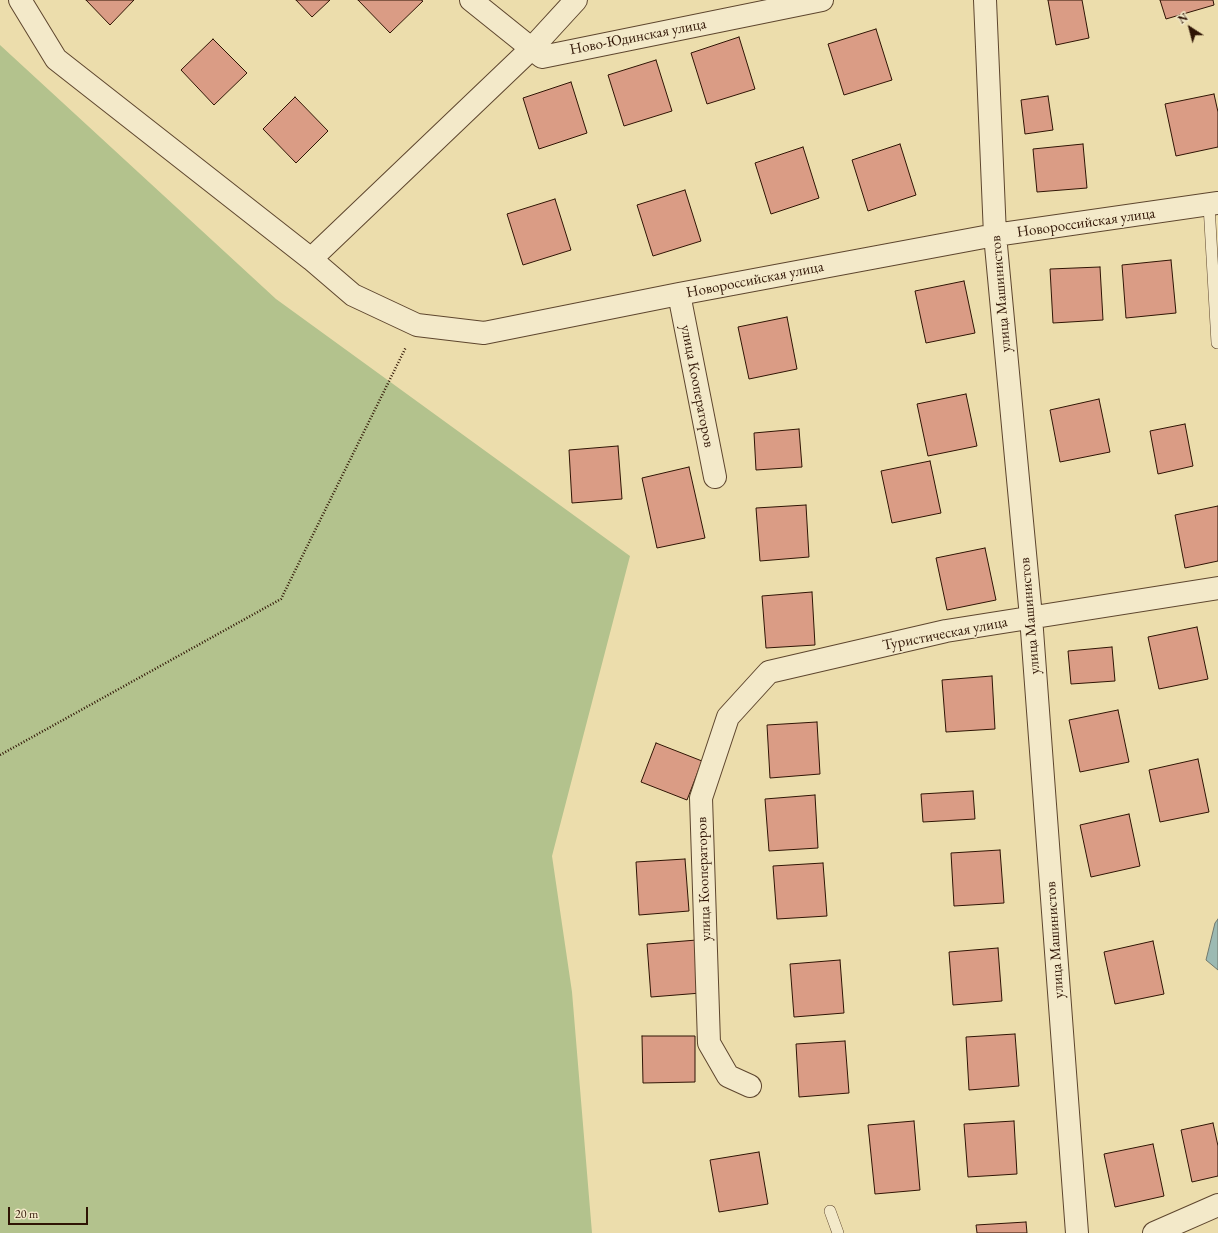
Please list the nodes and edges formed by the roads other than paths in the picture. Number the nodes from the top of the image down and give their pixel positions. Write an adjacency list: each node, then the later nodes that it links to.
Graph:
1 (20, 0): 9 (street, Новороссийская улица)
2 (471, 0): 6 (street, Ново-Юдинская улица)
3 (576, 0): 6 (street)
4 (822, 0): 6 (street, Ново-Юдинская улица)
5 (985, 0): 8 (street, улица Машинистов)
6 (532, 48): 9 (street)
7 (1214, 204): 8 (street, Новороссийская улица); 11 (lane)
8 (996, 236): 10 (street, Новороссийская улица); 14 (street, улица Машинистов)
9 (310, 259): 10 (street, Новороссийская улица)
10 (679, 294): 12 (street, улица Кооператоров)
11 (1217, 343)
12 (715, 477)
13 (1218, 588): 14 (street, Туристическая улица)
14 (1031, 617): 15 (street, Туристическая улица); 20 (street, улица Машинистов)
15 (769, 672): 16 (street, улица Кооператоров)
16 (750, 1086)
17 (1218, 1205): 21 (street)
18 (830, 1211): 19 (lane)
19 (838, 1233)
20 (1077, 1233)
21 (1154, 1233)

